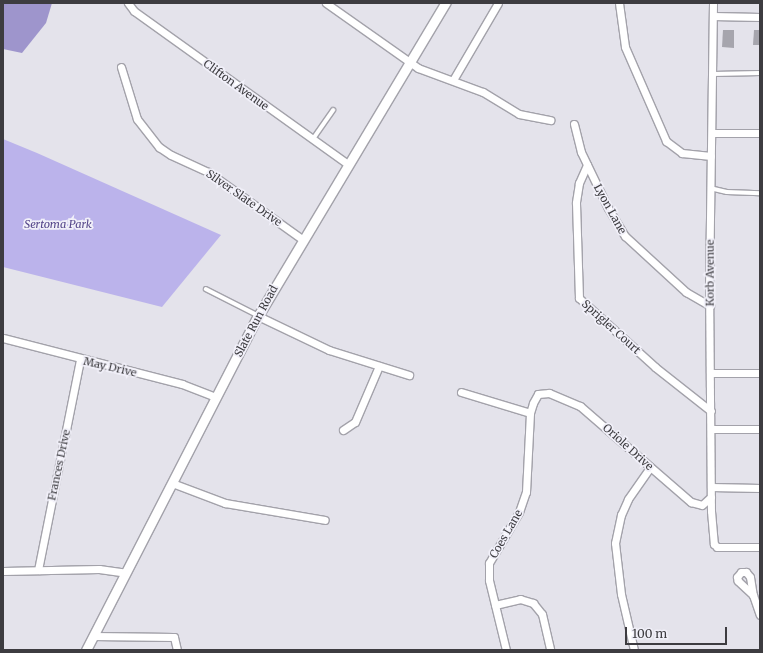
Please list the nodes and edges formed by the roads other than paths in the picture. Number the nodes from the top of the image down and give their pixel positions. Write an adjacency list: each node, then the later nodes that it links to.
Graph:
1 (128, 3): 19 (street, Clifton Avenue)
2 (326, 3): 9 (street)
3 (445, 3): 9 (street, Slate Run Road)
4 (498, 3): 13 (street)
5 (619, 3): 20 (street)
6 (713, 3): 7 (street, Korb Avenue)
7 (713, 16): 8 (street); 12 (street, Korb Avenue)
8 (760, 16)
9 (409, 63): 13 (street); 21 (street, Slate Run Road)
10 (121, 67): 25 (street, Silver Slate Drive)
11 (760, 73): 12 (lane)
12 (713, 74): 17 (street, Korb Avenue)
13 (453, 80): 15 (street)
14 (333, 110): 19 (lane)
15 (550, 120)
16 (574, 124): 22 (street, Lyon Lane)
17 (712, 133): 18 (street); 20 (street, Korb Avenue)
18 (760, 133)
19 (313, 139): 21 (street, Clifton Avenue)
20 (711, 156): 23 (street, Korb Avenue)
21 (348, 164): 25 (street, Slate Run Road)
22 (588, 165): 27 (street, Lyon Lane); 38 (street, Sprigler Court)
23 (710, 188): 24 (lane); 27 (street, Korb Avenue)
24 (760, 193)
25 (302, 239): 28 (street, Slate Run Road)
26 (206, 289): 28 (lane)
27 (710, 306): 32 (street, Korb Avenue)
28 (258, 316): 31 (street); 37 (street, Slate Run Road)
29 (3, 338): 30 (street, May Drive)
30 (80, 360): 37 (street, May Drive); 50 (street, Frances Drive)
31 (379, 366): 34 (street); 42 (street)
32 (711, 373): 33 (street); 38 (street, Korb Avenue)
33 (760, 373)
34 (408, 375)
35 (461, 392): 39 (street)
36 (538, 394): 39 (street, Coes Lane); 43 (street, Oriole Drive)
37 (216, 397): 44 (street, Slate Run Road)
38 (711, 411): 40 (street, Korb Avenue)
39 (530, 413): 54 (street, Coes Lane)
40 (711, 429): 41 (street); 45 (street, Korb Avenue)
41 (760, 429)
42 (343, 430)
43 (650, 467): 47 (street, Oriole Drive); 61 (street)
44 (172, 484): 48 (street); 52 (street, Slate Run Road)
45 (711, 487): 46 (street); 47 (street, Korb Avenue)
46 (760, 488)
47 (711, 497): 49 (street, Korb Avenue)
48 (325, 520)
49 (760, 547)
50 (38, 570): 51 (street); 52 (street)
51 (3, 572)
52 (126, 573): 56 (street, Slate Run Road)
53 (753, 595): 55 (street)
54 (495, 605): 59 (street, Coes Lane); 60 (street)
55 (760, 615)
56 (93, 636): 57 (street, Slate Run Road); 58 (street)
57 (86, 650)
58 (177, 650)
59 (506, 650)
60 (550, 650)
61 (634, 650)

